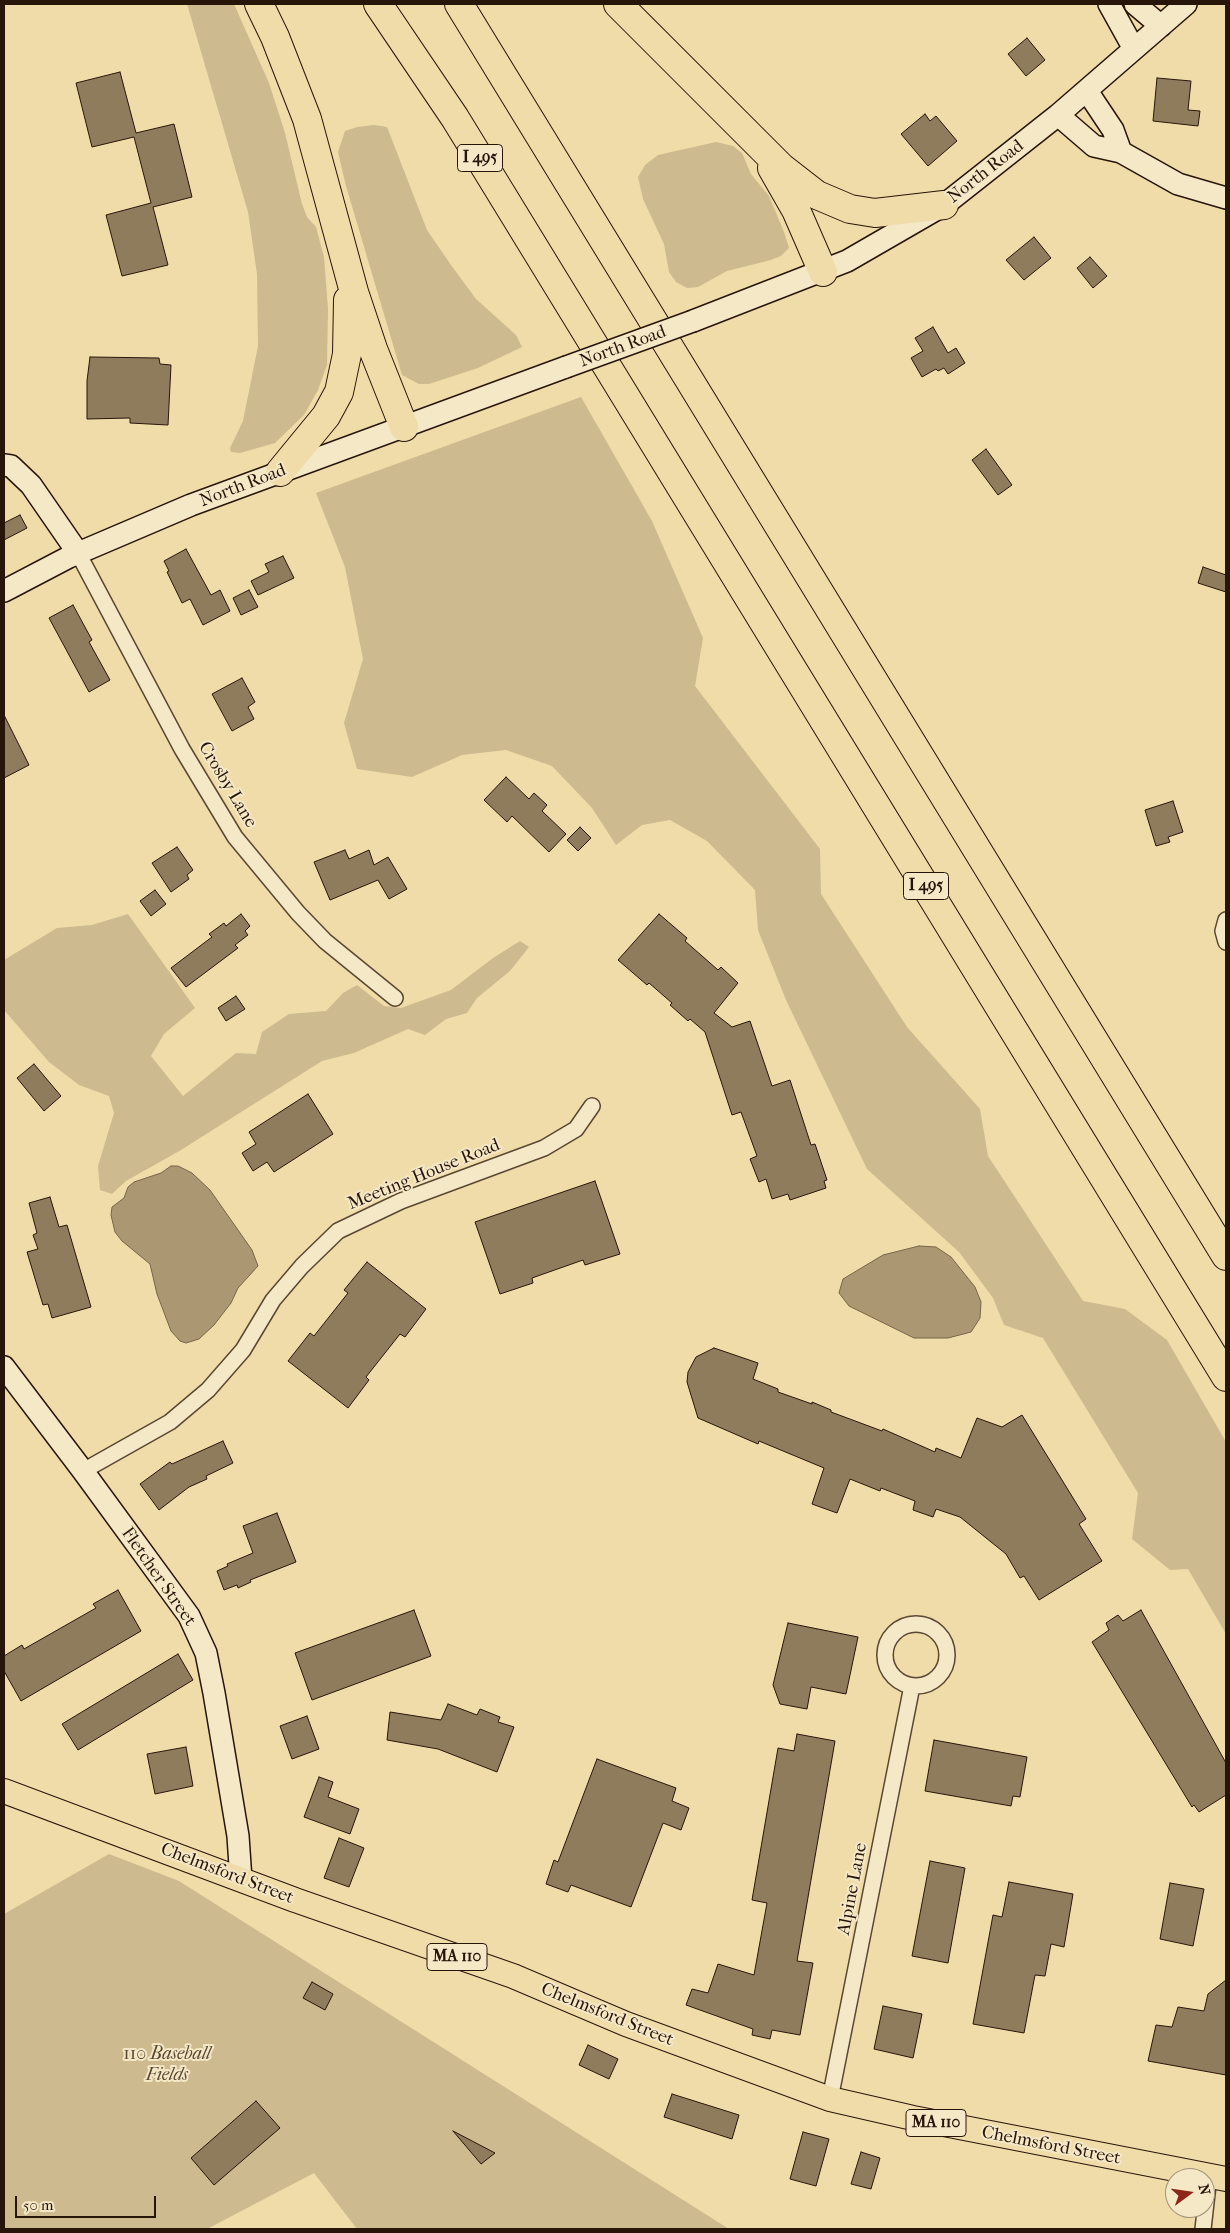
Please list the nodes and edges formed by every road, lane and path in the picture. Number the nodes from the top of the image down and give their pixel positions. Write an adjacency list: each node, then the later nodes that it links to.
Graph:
1 (259, 4): 16 (highway)
2 (378, 4): 31 (highway, I 495)
3 (458, 4): 26 (highway)
4 (618, 4): 12 (highway)
5 (1109, 4): 9 (main road)
6 (1135, 4): 8 (main road)
7 (1186, 4): 8 (main road, North Road)
8 (1161, 26): 9 (main road, North Road)
9 (1134, 49): 10 (main road, North Road)
10 (1087, 91): 11 (main road, North Road); 13 (main road)
11 (1058, 115): 13 (main road); 15 (main road, North Road)
12 (755, 142): 15 (highway); 17 (highway)
13 (1121, 152): 14 (main road)
14 (1226, 198)
15 (944, 205): 17 (main road, North Road)
16 (337, 230): 18 (highway); 20 (highway)
17 (823, 272): 18 (main road, North Road, bridge)
18 (404, 427): 20 (main road, North Road)
19 (4, 465): 21 (main road)
20 (280, 472): 21 (main road, North Road)
21 (78, 553): 22 (main road, North Road); 25 (street, Crosby Lane)
22 (4, 591)
23 (1226, 920): 24 (street)
24 (1226, 942)
25 (395, 998)
26 (1103, 1054): 28 (highway); 29 (highway)
27 (592, 1106): 32 (street, Meeting House Road)
28 (1226, 1234)
29 (1226, 1256)
30 (4, 1367): 32 (main road, Fletcher Street)
31 (1226, 1377)
32 (83, 1471): 35 (main road, Fletcher Street)
33 (912, 1686): 33 (street); 36 (street, Alpine Lane)
34 (4, 1791): 35 (main road, Chelmsford Street / MA 110)
35 (241, 1880): 36 (main road, Chelmsford Street / MA 110)
36 (830, 2099): 37 (main road, Chelmsford Street / MA 110)
37 (1218, 2177): 38 (street)
38 (1203, 2229)

